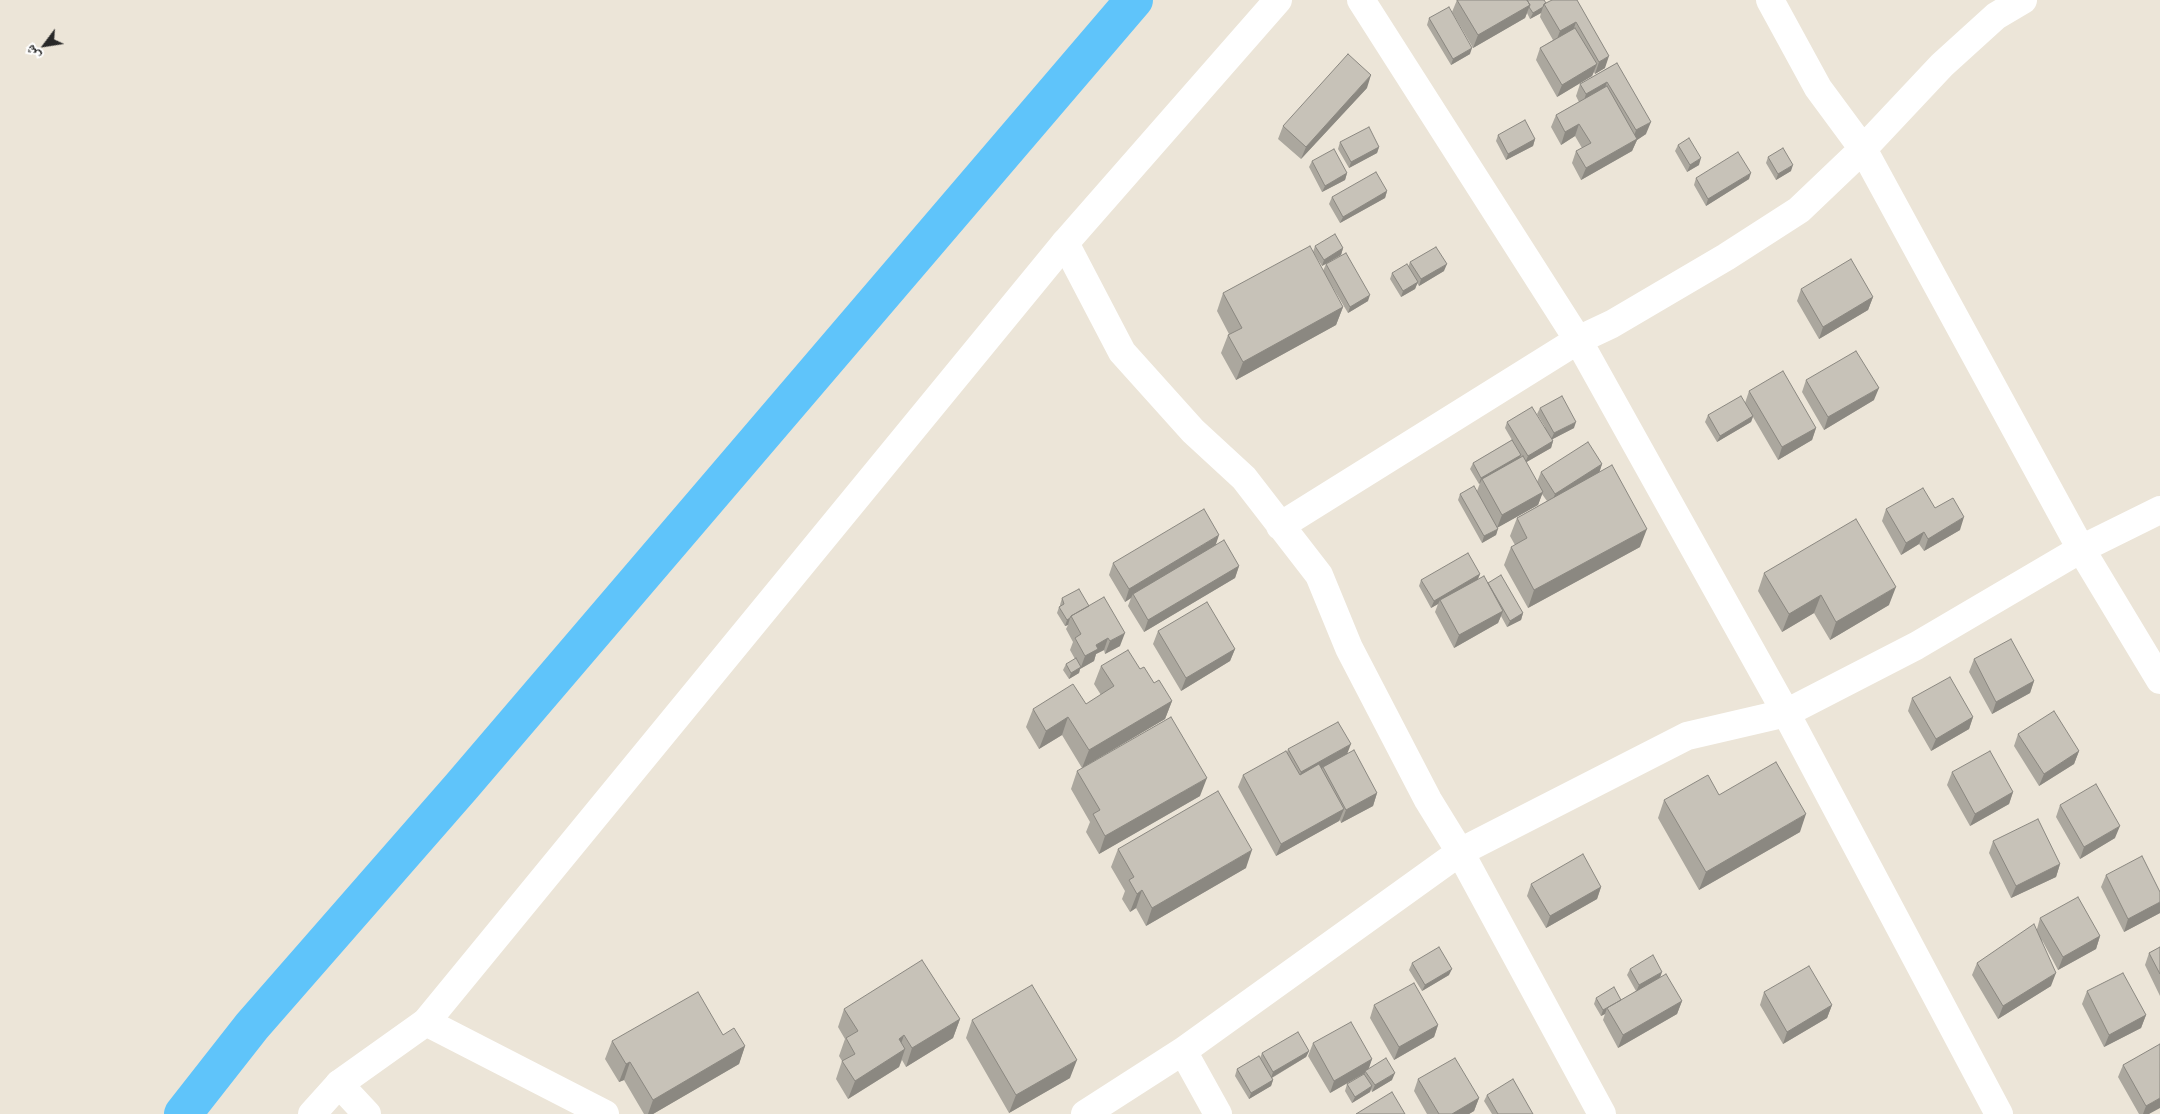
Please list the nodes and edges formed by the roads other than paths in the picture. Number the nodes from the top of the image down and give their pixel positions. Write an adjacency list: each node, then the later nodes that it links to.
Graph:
1 (1278, 0): 6 (street)
2 (1361, 0): 7 (street)
3 (1770, 0): 5 (street)
4 (2023, 0): 5 (street)
5 (1863, 149): 7 (street); 10 (street)
6 (1066, 243): 9 (street); 14 (street)
7 (1578, 340): 9 (street); 12 (street)
8 (2160, 510): 10 (street)
9 (1280, 526): 13 (street)
10 (2081, 549): 11 (street); 12 (street)
11 (2160, 680)
12 (1786, 713): 13 (street); 23 (street)
13 (1460, 852): 15 (street); 22 (street)
14 (426, 1022): 16 (street); 19 (street)
15 (1183, 1050): 20 (street); 21 (street)
16 (339, 1084): 17 (street); 18 (street)
17 (312, 1114)
18 (368, 1114)
19 (605, 1114)
20 (1085, 1114)
21 (1218, 1114)
22 (1602, 1114)
23 (1999, 1114)

